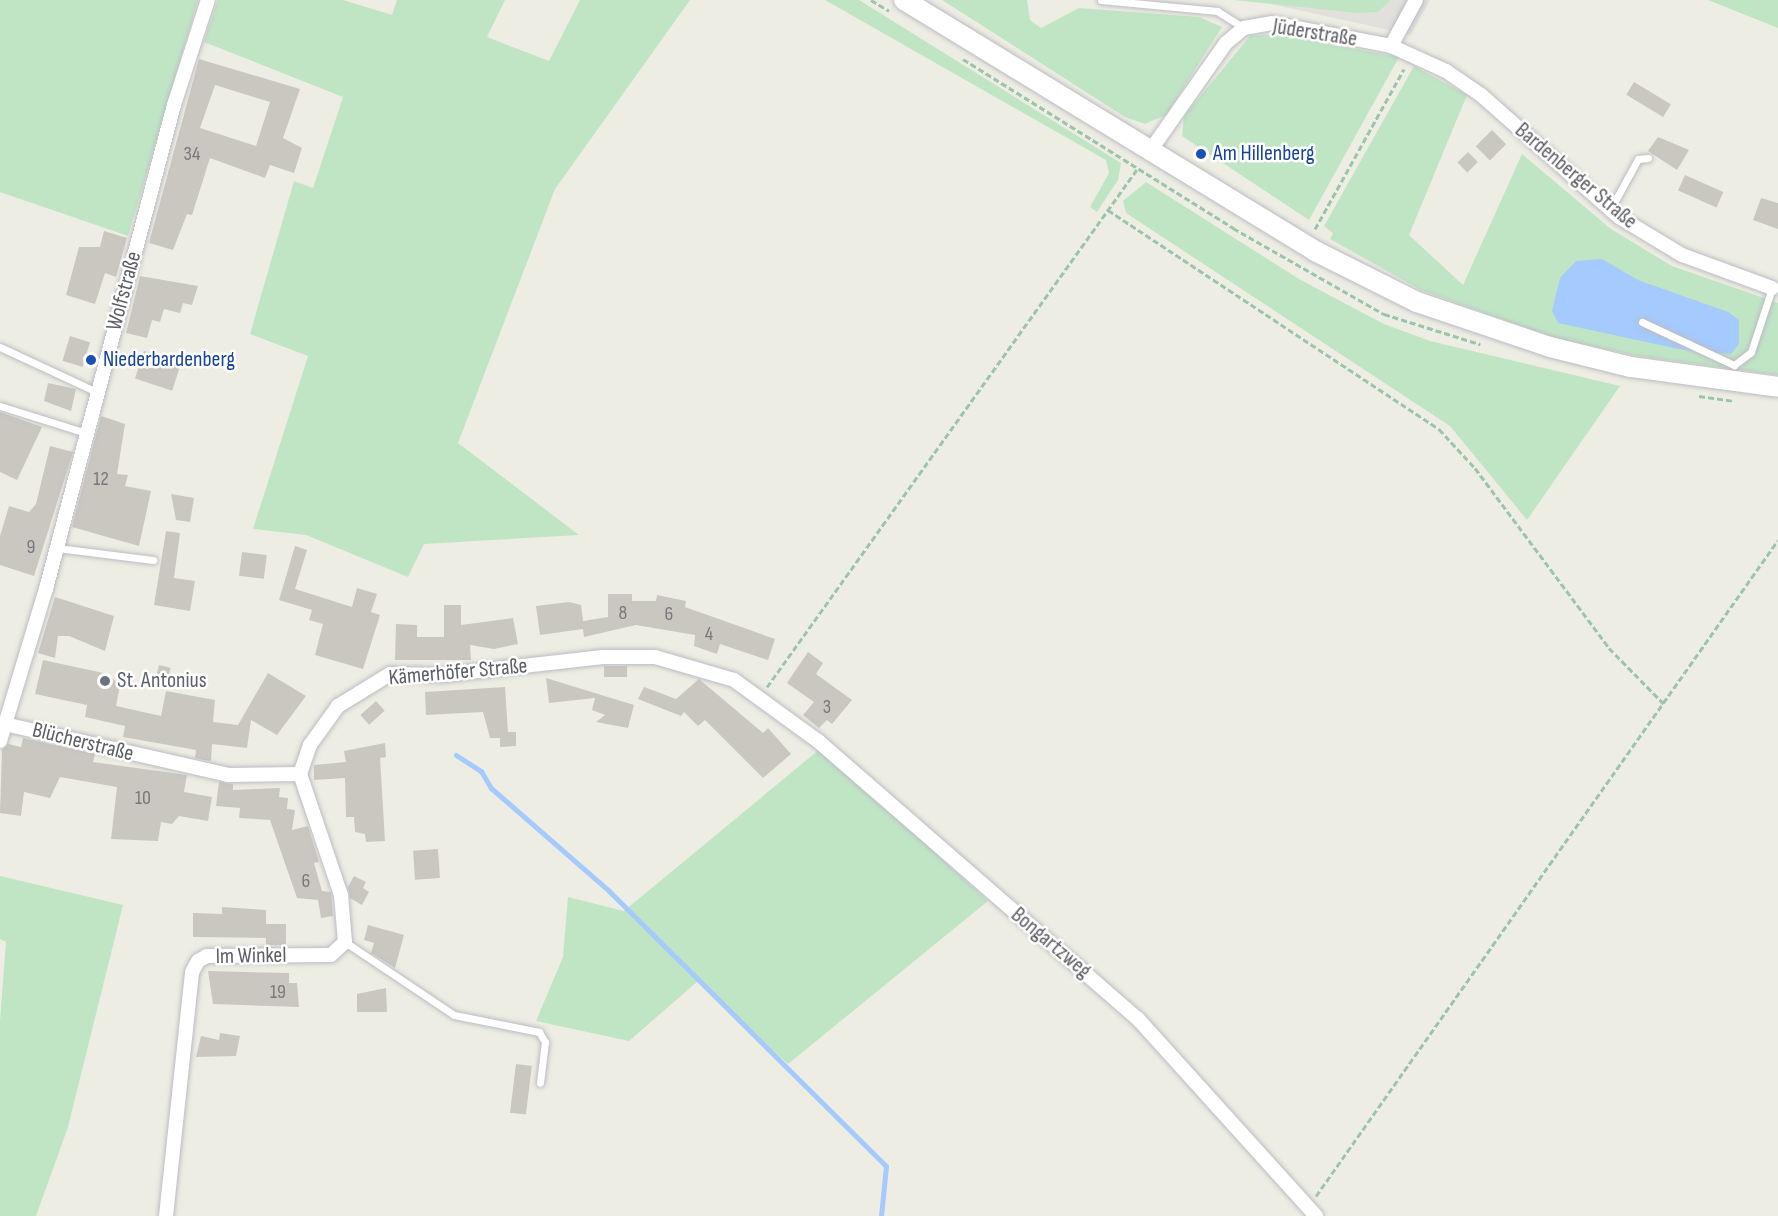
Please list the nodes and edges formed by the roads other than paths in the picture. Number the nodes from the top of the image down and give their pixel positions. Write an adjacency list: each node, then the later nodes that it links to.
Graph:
1 (208, 0): 14 (street, Wolfstraße)
2 (1101, 0): 5 (lane, Jüderstraße)
3 (1416, 0): 6 (street)
4 (899, 7): 7 (main road)
5 (1244, 28): 6 (street, Jüderstraße); 7 (street)
6 (1391, 46): 9 (street, Bardenberger Straße)
7 (1150, 151): 13 (main road)
8 (1648, 158): 9 (lane)
9 (1610, 210): 10 (street, Bardenberger Straße)
10 (1772, 288): 11 (lane)
11 (1642, 322)
12 (0, 347): 14 (lane)
13 (1778, 387)
14 (97, 392): 16 (street, Wolfstraße)
15 (0, 406): 16 (lane)
16 (86, 433): 17 (street, Wolfstraße)
17 (57, 548): 18 (lane); 20 (street, Wolfstraße)
18 (153, 560)
19 (760, 696): 22 (street, Kämerhöfer Straße); 25 (street, Bongartzweg)
20 (2, 723): 21 (street, Wolfstraße); 22 (street, Blücherstraße)
21 (0, 741)
22 (300, 774): 23 (street)
23 (345, 942): 24 (lane); 26 (street, Im Winkel)
24 (540, 1083)
25 (1312, 1211)
26 (166, 1216)

